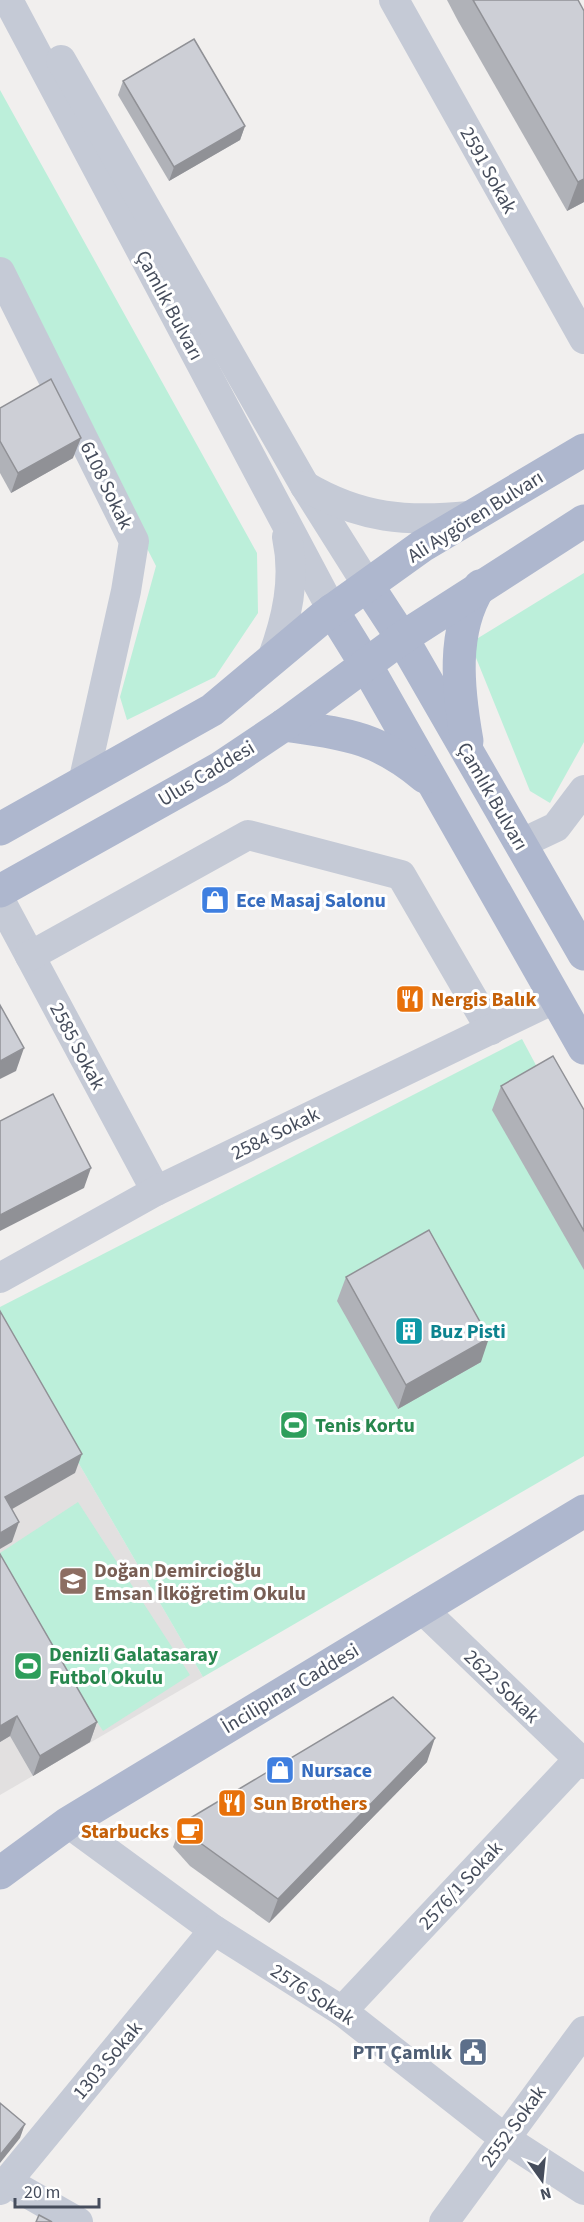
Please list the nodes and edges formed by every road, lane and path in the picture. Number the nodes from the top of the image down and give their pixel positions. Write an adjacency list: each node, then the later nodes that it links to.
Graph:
1 (8, 0): 9 (street, Çamlık Bulvarı)
2 (26, 0): 7 (street)
3 (394, 0): 5 (street, 2591 Sokak)
4 (0, 272): 19 (street, 6108 Sokak)
5 (584, 339)
6 (584, 450): 8 (main road, Ali Aygören Bulvarı)
7 (305, 486): 8 (street); 11 (street)
8 (470, 516): 11 (main road, Ali Aygören Bulvarı)
9 (284, 519): 13 (street, Çamlık Bulvarı); 15 (street)
10 (584, 521): 12 (main road)
11 (368, 586): 13 (main road); 14 (main road, Çamlık Bulvarı)
12 (480, 586): 14 (main road); 18 (main road)
13 (332, 610): 15 (main road); 16 (main road)
14 (402, 638): 16 (main road, Ulus Caddesi); 18 (main road, Çamlık Bulvarı)
15 (272, 659): 19 (main road)
16 (366, 665): 17 (main road, Ulus Caddesi); 20 (main road)
17 (284, 725): 20 (main road); 24 (main road, Ulus Caddesi)
18 (469, 758): 23 (main road, Çamlık Bulvarı)
19 (83, 783): 22 (main road)
20 (435, 785): 28 (main road)
21 (584, 790): 23 (street)
22 (0, 829)
23 (520, 844): 26 (main road, Çamlık Bulvarı)
24 (0, 891)
25 (0, 900): 27 (street, 2585 Sokak)
26 (584, 954)
27 (30, 956): 29 (street); 31 (street, 2585 Sokak)
28 (556, 998): 29 (street, 2584 Sokak); 30 (main road)
29 (491, 1030): 31 (street, 2584 Sokak)
30 (584, 1048)
31 (156, 1191): 32 (street, 2584 Sokak)
32 (0, 1278)
33 (584, 1511): 34 (main road, İncilipınar Caddesi)
34 (421, 1608): 35 (street, 2622 Sokak); 36 (main road, İncilipınar Caddesi)
35 (581, 1761): 39 (street, 2576/1 Sokak)
36 (68, 1823): 37 (main road, İncilipınar Caddesi); 38 (street, 2576 Sokak)
37 (0, 1873)
38 (214, 1930): 39 (street, 2576 Sokak); 42 (street, 1303 Sokak)
39 (342, 2011): 41 (street, 2576 Sokak)
40 (584, 2031): 41 (street, 2552 Sokak)
41 (504, 2138): 43 (street, 2576 Sokak); 45 (street, 2552 Sokak)
42 (3, 2185): 44 (street)
43 (584, 2190)
44 (78, 2222)
45 (444, 2222)

